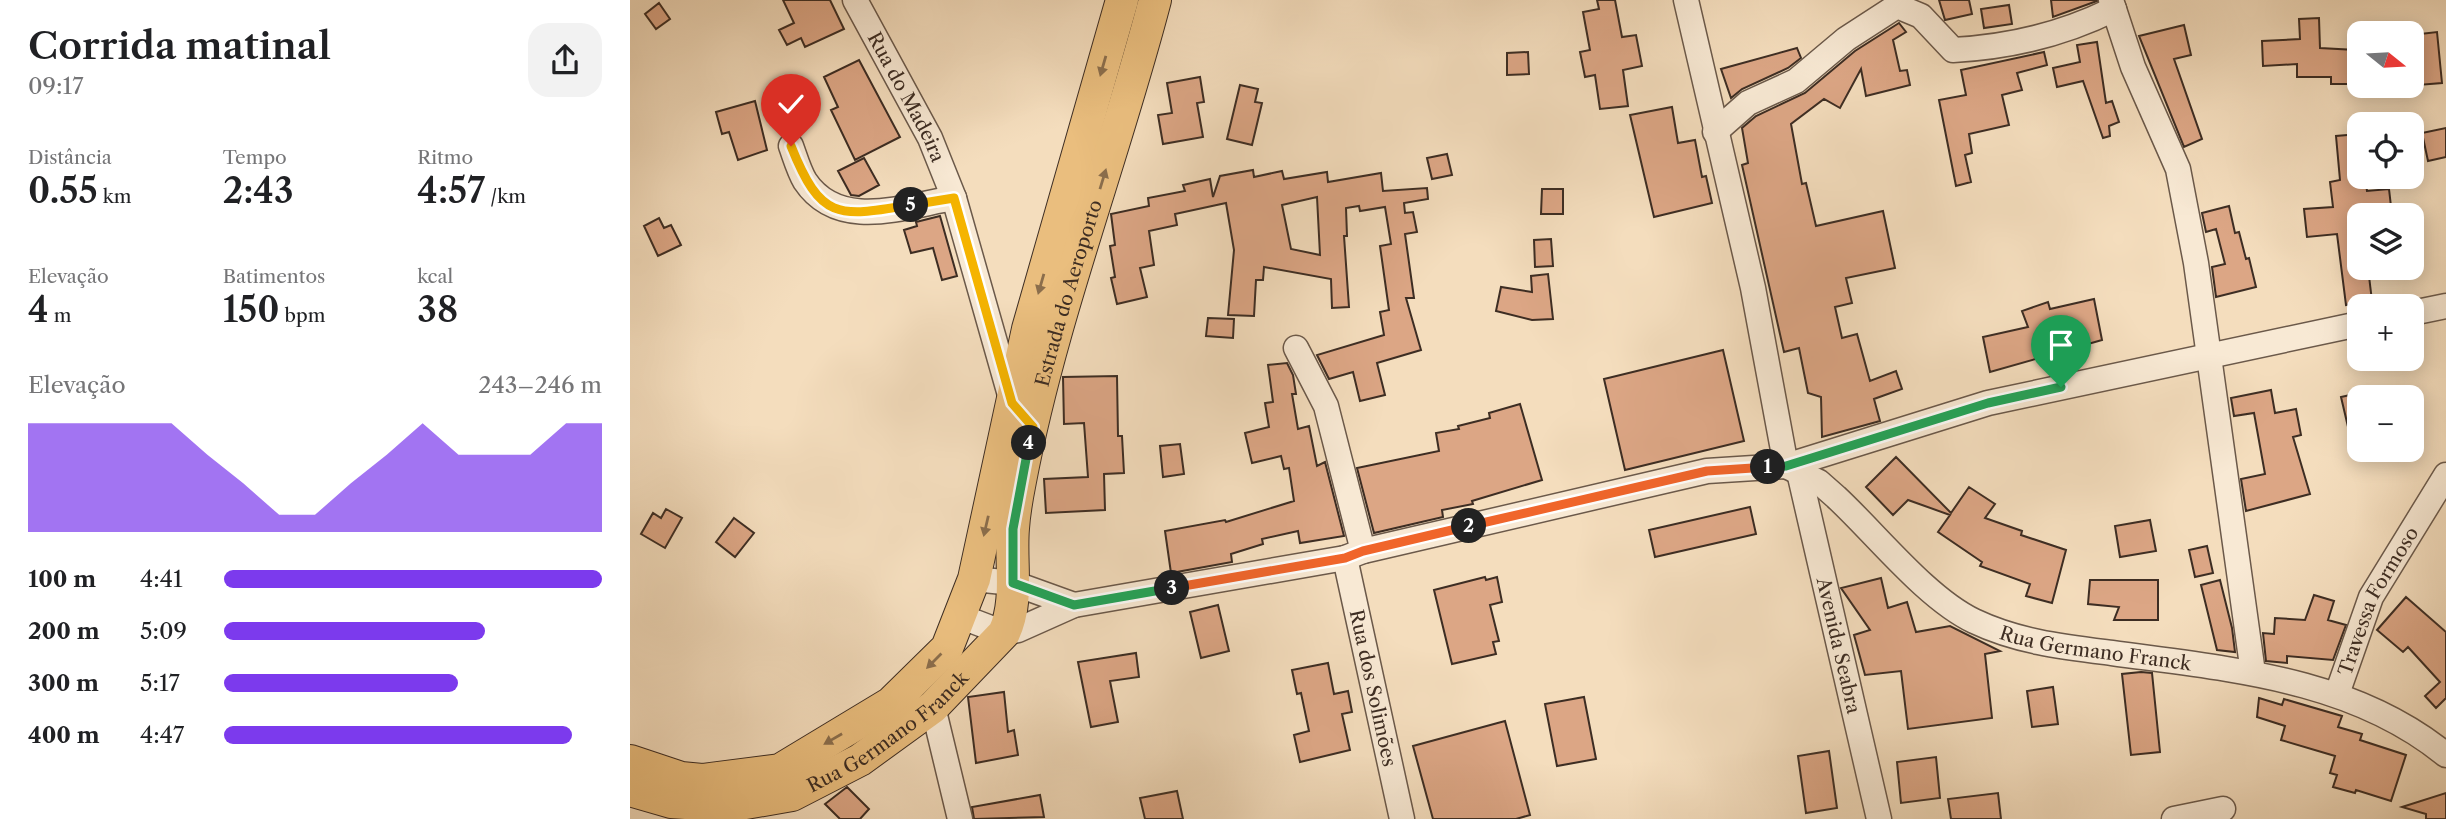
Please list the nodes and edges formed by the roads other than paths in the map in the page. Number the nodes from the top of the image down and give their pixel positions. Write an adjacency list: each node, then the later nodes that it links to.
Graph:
1 (855, 0): 8 (street, Rua do Madeira)
2 (1122, 0): 14 (main road, Estrada do Aeroporto, one-way to 14)
3 (1155, 0): 15 (main road, Estrada do Aeroporto, one-way to 3)
4 (1686, 0): 6 (street, Avenida Seabra)
5 (2113, 5): 6 (street); 13 (street)
6 (1714, 132): 16 (street, Avenida Seabra)
7 (791, 146): 8 (street)
8 (954, 198): 14 (street, Rua do Madeira)
9 (2446, 306): 10 (street)
10 (2424, 311)
11 (2347, 327): 13 (street, Rua Germano Franck)
12 (1296, 348): 19 (street, Rua dos Solimões)
13 (2208, 356): 16 (street, Rua Germano Franck); 25 (street)
14 (1012, 403): 15 (street, Rua do Madeira); 18 (main road, Estrada do Aeroporto)
15 (1033, 427): 18 (main road, Estrada do Aeroporto)
16 (1793, 469): 19 (street, Rua Germano Franck); 25 (street, Rua Germano Franck); 34 (street, Avenida Seabra)
17 (2446, 475): 26 (street, Travessa Formoso)
18 (1009, 476): 20 (main road, Estrada do Aeroporto, one-way to 20); 21 (main road, Estrada do Aeroporto)
19 (1354, 555): 22 (street, Rua Germano Franck); 33 (street, Rua dos Solimões)
20 (974, 579): 21 (street, Rua Germano Franck); 23 (main road, Rua Germano Franck)
21 (1013, 583): 22 (street, Rua Germano Franck); 24 (main road, Estrada do Aeroporto)
22 (1074, 605): 24 (street, Rua Germano Franck)
23 (962, 617): 24 (street); 29 (main road, Rua Germano Franck, one-way to 29)
24 (1004, 633): 27 (main road, Rua Germano Franck)
25 (2253, 673): 26 (street, Rua Germano Franck)
26 (2337, 694): 28 (street, Rua Germano Franck)
27 (933, 707): 30 (main road, Rua Germano Franck); 32 (street)
28 (2446, 755)
29 (630, 761)
30 (630, 790)
31 (2223, 809): 35 (street)
32 (960, 819)
33 (1402, 819)
34 (1880, 819)
35 (2174, 819)

